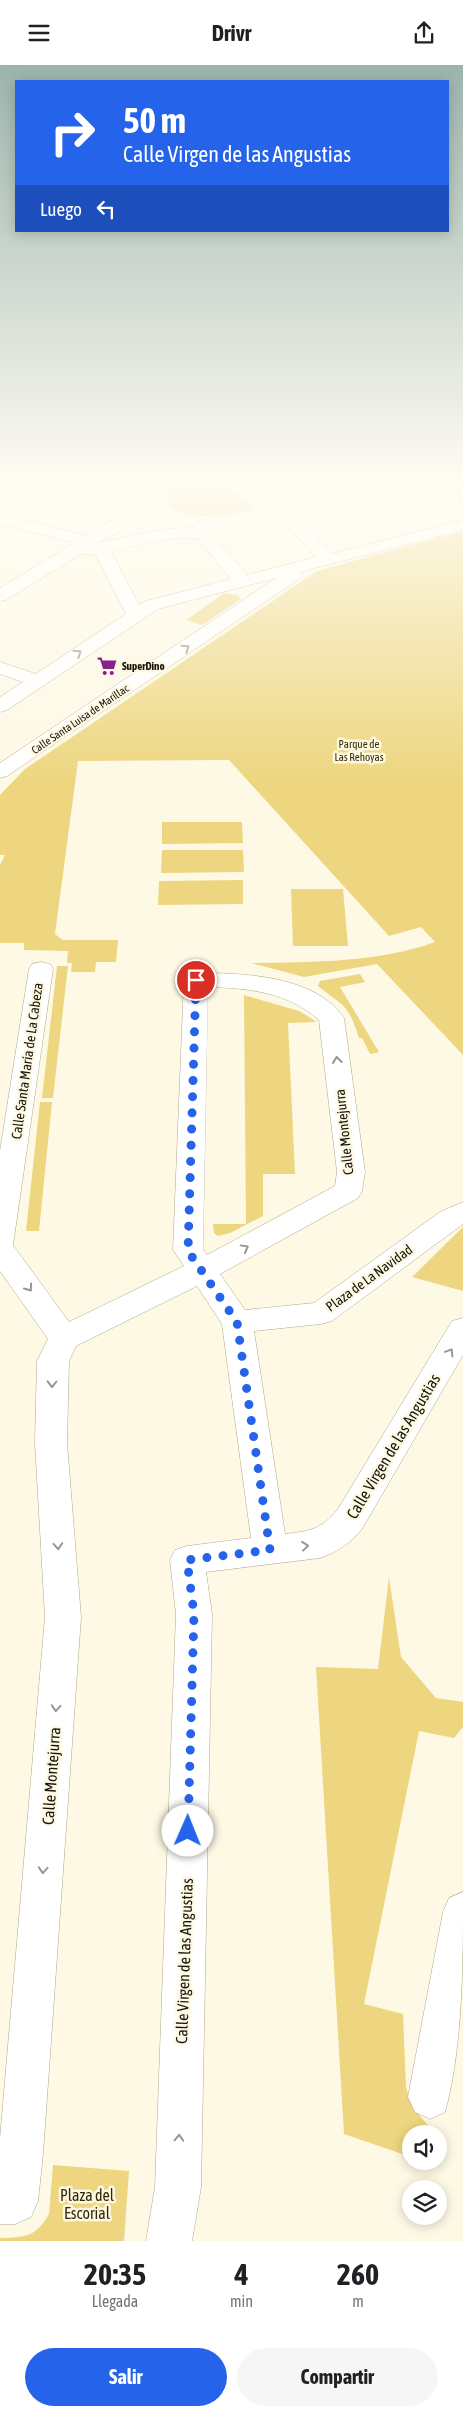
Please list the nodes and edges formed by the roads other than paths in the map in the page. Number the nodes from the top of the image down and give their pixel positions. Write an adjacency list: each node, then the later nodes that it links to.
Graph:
1 (30, 580): 6 (street)
2 (111, 580): 7 (street)
3 (248, 580): 5 (street)
4 (287, 580): 11 (street, Calle Santa Luisa de Marillac, one-way to 4)
5 (242, 581): 7 (street)
6 (0, 596)
7 (135, 614): 9 (street, one-way to 7)
8 (0, 668): 9 (street)
9 (38, 681): 10 (street)
10 (0, 706)
11 (0, 772)
12 (41, 969): 14 (street, Calle Santa María de La Cabeza)
13 (463, 1212): 17 (street, Plaza de La Navidad)
14 (0, 1242)
15 (0, 1249): 19 (street, one-way to 19)
16 (202, 1271): 16 (street, Calle Montejurra, one-way to 16); 17 (street); 19 (street, Calle Montejurra)
17 (237, 1322): 20 (street)
18 (463, 1329): 20 (street, Calle Virgen de las Angustias, one-way to 18)
19 (64, 1337): 23 (street, Calle Montejurra, one-way to 23)
20 (270, 1550): 24 (street, Calle Virgen de las Angustias, one-way to 20)
21 (463, 1912): 22 (street)
22 (430, 2097)
23 (0, 2201)
24 (169, 2241)

